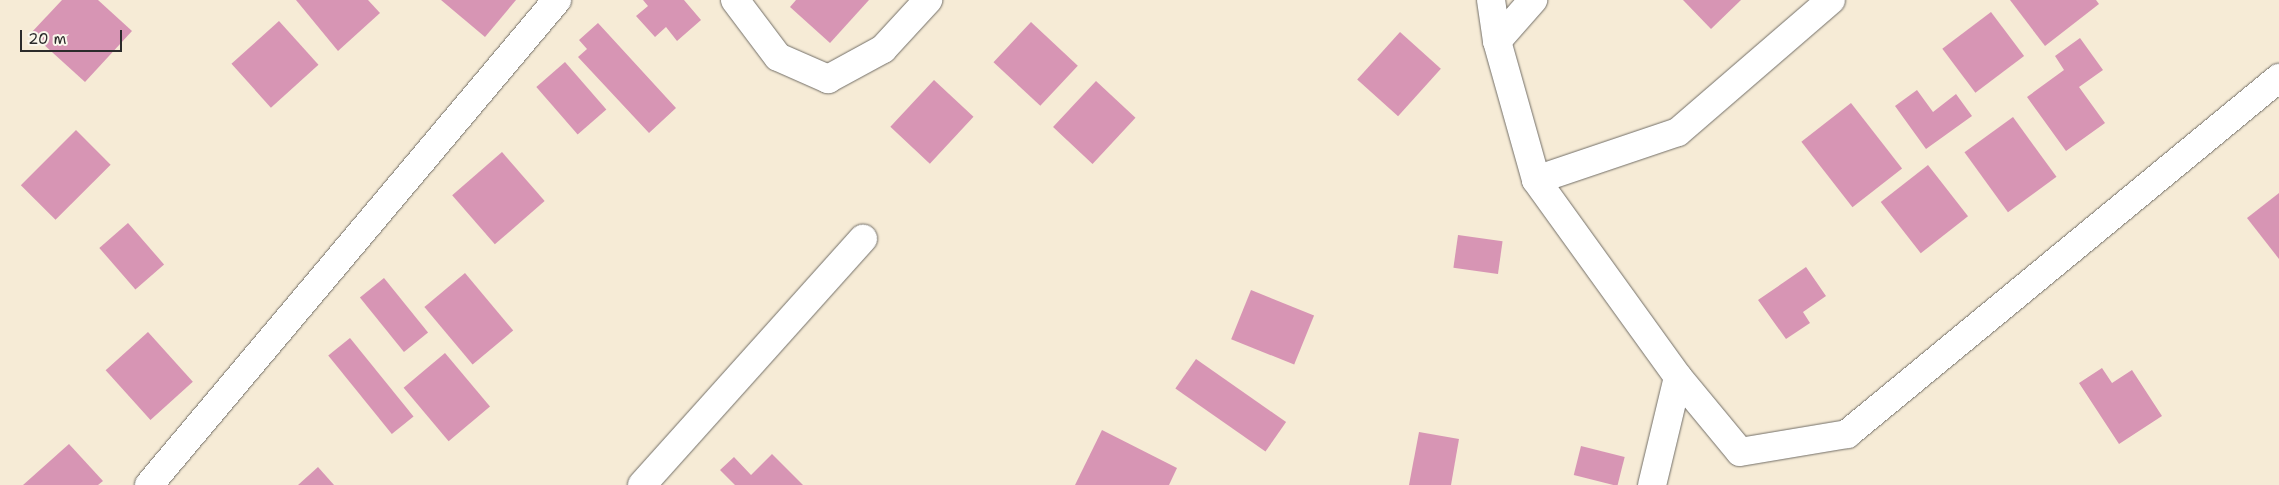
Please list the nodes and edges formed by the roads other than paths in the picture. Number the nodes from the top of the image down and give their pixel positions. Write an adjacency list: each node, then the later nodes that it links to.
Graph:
1 (557, 0): 12 (street)
2 (734, 0): 3 (street)
3 (928, 0)
4 (1491, 0): 7 (street)
5 (1533, 0): 7 (street)
6 (1831, 0): 9 (street)
7 (1497, 41): 9 (street)
8 (2279, 78): 11 (street)
9 (1536, 180): 11 (street)
10 (864, 239): 13 (street)
11 (1678, 377): 14 (street)
12 (149, 485)
13 (642, 485)
14 (1652, 485)

